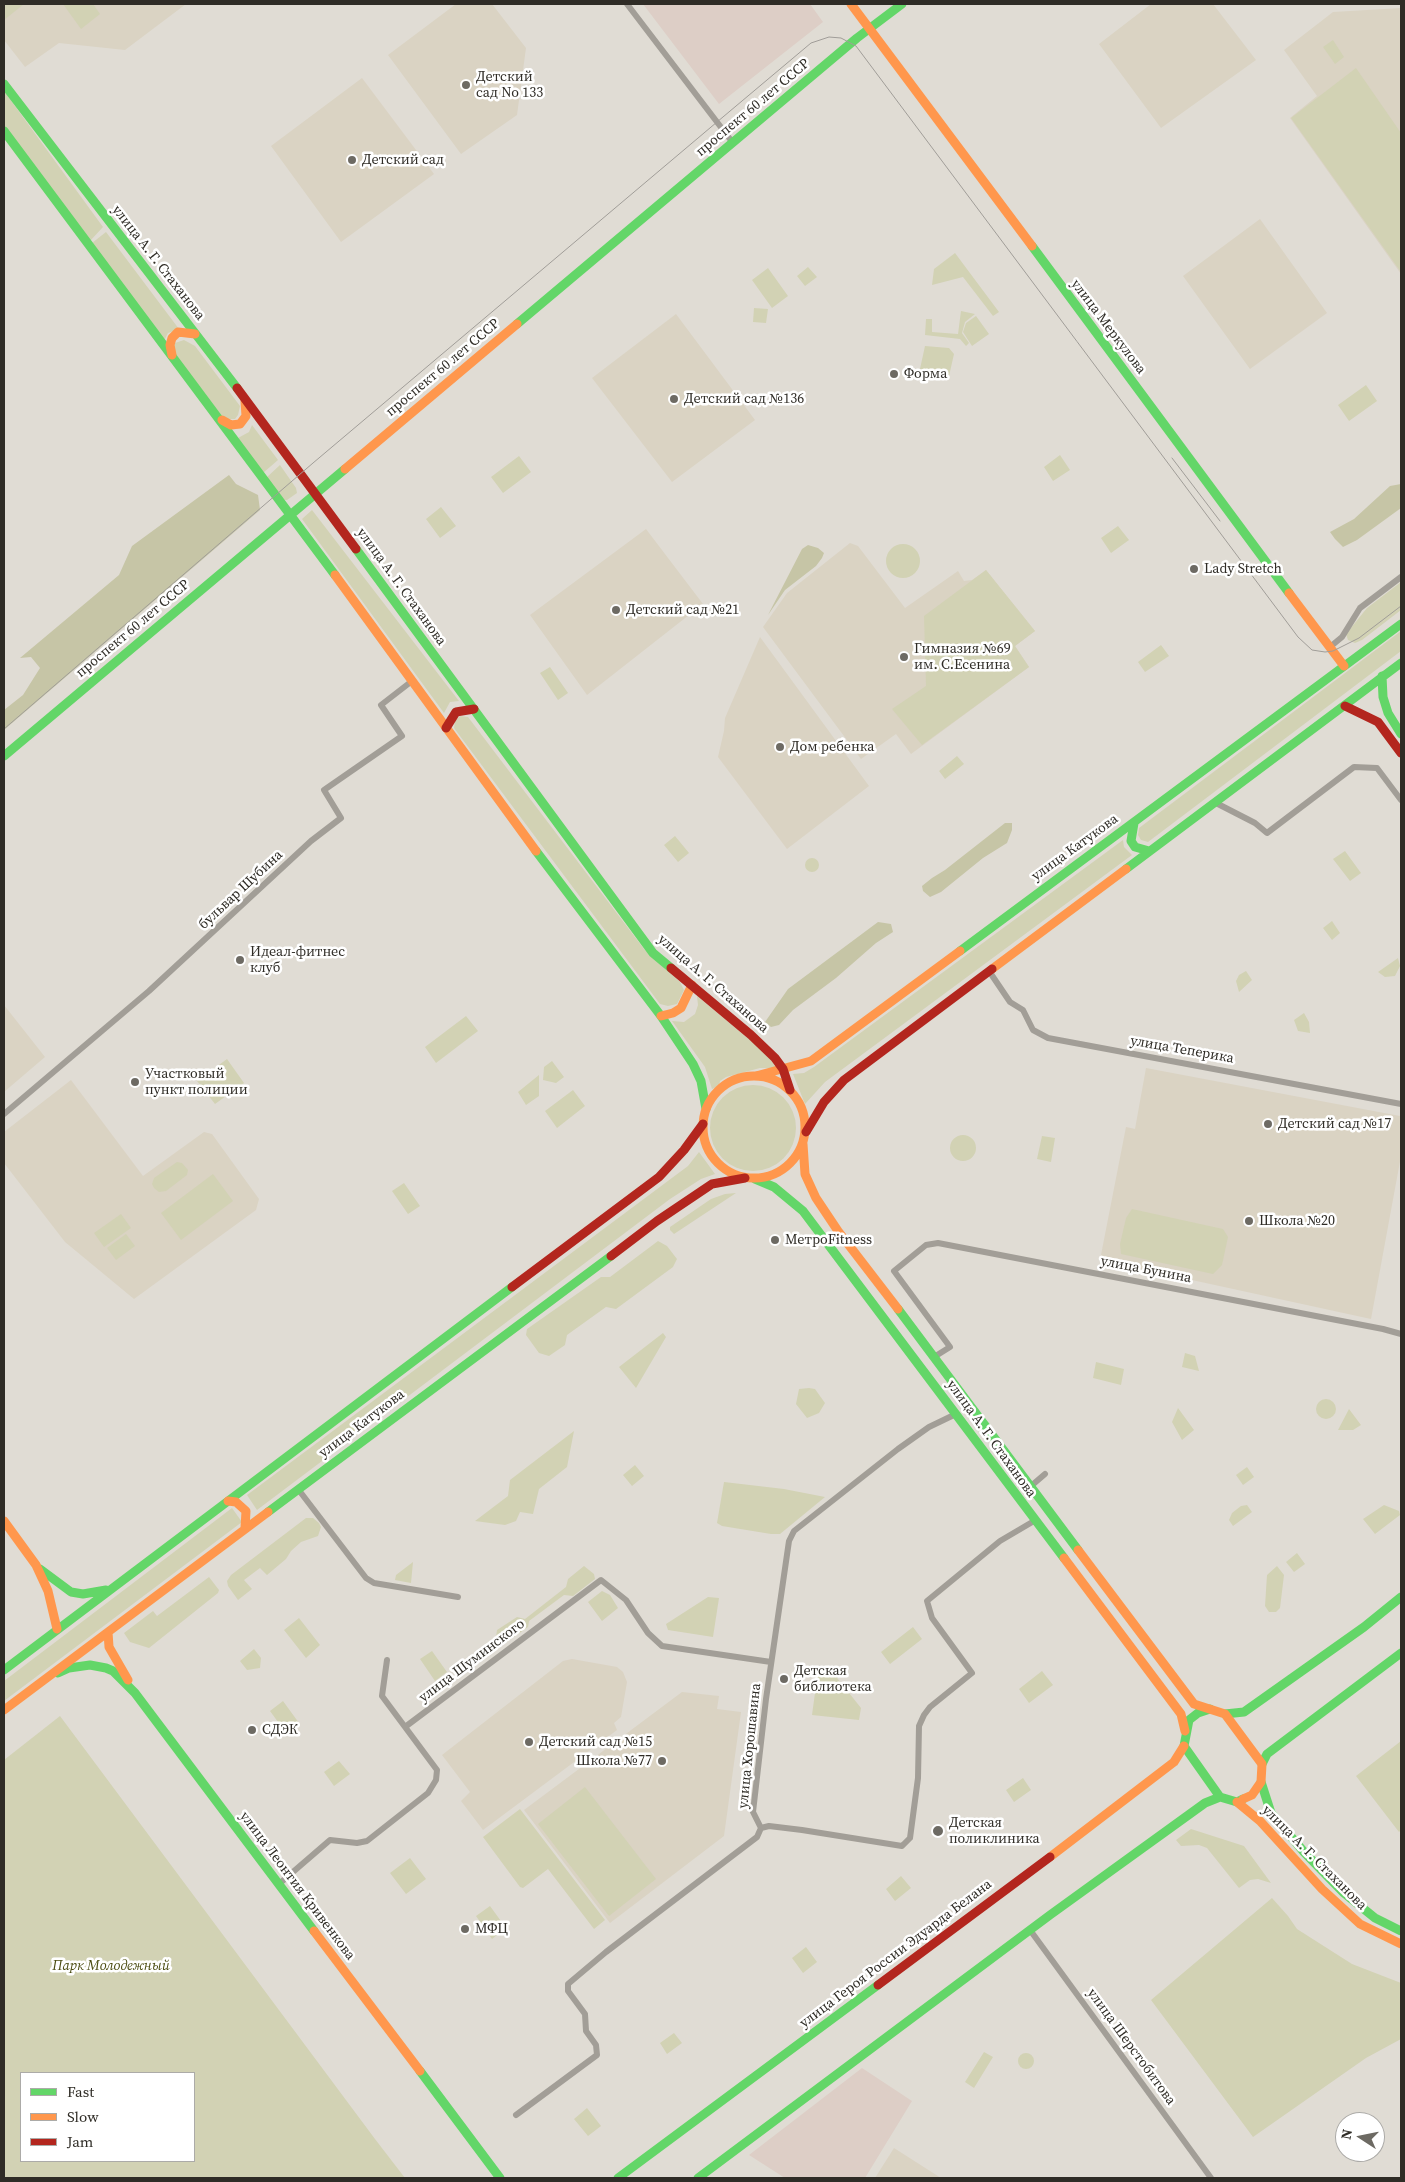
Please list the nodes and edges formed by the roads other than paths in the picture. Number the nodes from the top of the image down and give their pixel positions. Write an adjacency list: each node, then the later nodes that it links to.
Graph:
1 (627, 4): 7 (street)
2 (851, 4): 4 (main road, улица Меркулова)
3 (902, 4): 4 (main road, проспект 60 лет СССР)
4 (870, 29): 7 (main road, проспект 60 лет СССР); 16 (main road, улица Меркулова)
5 (4, 84): 8 (main road, улица А. Г. Стаханова)
6 (4, 131): 9 (main road)
7 (733, 143): 12 (main road, проспект 60 лет СССР)
8 (195, 334): 9 (main road); 10 (main road, улица А. Г. Стаханова)
9 (173, 356): 11 (main road)
10 (245, 399): 11 (main road); 12 (main road, улица А. Г. Стаханова)
11 (220, 418): 13 (main road)
12 (314, 493): 13 (main road, проспект 60 лет СССР); 22 (main road, улица А. Г. Стаханова)
13 (290, 514): 20 (main road); 26 (main road, проспект 60 лет СССР)
14 (1401, 577): 16 (street)
15 (1401, 624): 18 (main road, улица Катукова)
16 (1330, 647): 18 (main road, улица Меркулова)
17 (1401, 663): 19 (main road)
18 (1344, 666): 29 (main road, улица Катукова)
19 (1382, 676): 21 (main road); 24 (main road)
20 (412, 681): 23 (main road); 41 (street, бульвар Шубина)
21 (1345, 706): 25 (main road); 28 (main road)
22 (474, 709): 23 (main road); 32 (main road, улица А. Г. Стаханова)
23 (446, 728): 33 (main road)
24 (1401, 734)
25 (1401, 753)
26 (4, 756)
27 (1401, 800): 28 (street)
28 (1216, 803): 30 (main road)
29 (1134, 823): 30 (main road); 35 (main road, улица Катукова)
30 (1149, 851): 31 (main road)
31 (989, 972): 39 (street, улица Теперика); 43 (main road)
32 (692, 985): 33 (main road); 34 (main road, улица А. Г. Стаханова)
33 (661, 1016): 40 (main road)
34 (775, 1058): 35 (main road); 36 (main road, улица А. Г. Стаханова)
35 (800, 1065): 36 (main road, улица Катукова)
36 (783, 1069): 37 (main road, улица Катукова); 38 (main road, улица А. Г. Стаханова)
37 (756, 1076): 38 (main road); 40 (main road)
38 (790, 1090): 43 (main road)
39 (1401, 1104)
40 (706, 1110): 42 (main road)
41 (4, 1114)
42 (703, 1124): 45 (main road); 52 (main road, улица Катукова)
43 (806, 1132): 44 (main road)
44 (803, 1144): 45 (main road); 47 (main road, улица А. Г. Стаханова)
45 (750, 1179): 48 (main road, улица А. Г. Стаханова); 51 (main road, улица Катукова)
46 (1401, 1334): 47 (street, улица Бунина)
47 (934, 1357): 50 (main road, улица А. Г. Стаханова)
48 (956, 1414): 53 (main road, улица А. Г. Стаханова); 64 (street, улица Хорошавина)
49 (1045, 1474): 50 (street)
50 (1031, 1486): 68 (main road, улица А. Г. Стаханова)
51 (298, 1489): 55 (main road, улица Катукова); 58 (street)
52 (228, 1501): 55 (main road); 57 (main road, улица Катукова)
53 (1034, 1520): 72 (main road, улица А. Г. Стаханова); 78 (street)
54 (4, 1521): 56 (main road)
55 (245, 1528): 61 (main road, улица Катукова)
56 (36, 1565): 57 (main road); 60 (main road)
57 (110, 1589): 60 (main road, улица Катукова)
58 (458, 1597)
59 (1401, 1597): 70 (main road)
60 (57, 1629): 65 (main road, улица Катукова)
61 (108, 1632): 66 (main road, улица Катукова); 67 (main road)
62 (1401, 1653): 74 (main road)
63 (387, 1660): 71 (street)
64 (771, 1662): 71 (street, улица Шуминского); 78 (street, улица Хорошавина)
65 (4, 1670)
66 (44, 1679): 67 (main road, улица Леонтия Кривенкова); 69 (main road, улица Катукова)
67 (135, 1693): 79 (main road, улица Леонтия Кривенкова)
68 (1210, 1709): 70 (main road, улица А. Г. Стаханова); 72 (main road)
69 (4, 1710)
70 (1225, 1714): 74 (main road)
71 (406, 1727): 79 (street)
72 (1186, 1732): 73 (main road)
73 (1184, 1746): 76 (main road); 85 (main road, улица Героя России Эдуарда Белана)
74 (1262, 1764): 75 (main road)
75 (1261, 1782): 77 (main road); 81 (main road, улица А. Г. Стаханова)
76 (1220, 1797): 77 (main road); 80 (main road)
77 (1237, 1802): 82 (main road, улица А. Г. Стаханова)
78 (761, 1828): 83 (street, улица Хорошавина)
79 (279, 1884): 84 (main road, улица Леонтия Кривенкова)
80 (1030, 1930): 86 (main road); 87 (street, улица Шерстобитова)
81 (1401, 1931)
82 (1401, 1944)
83 (516, 2115)
84 (500, 2178)
85 (618, 2178)
86 (698, 2178)
87 (1211, 2178)

